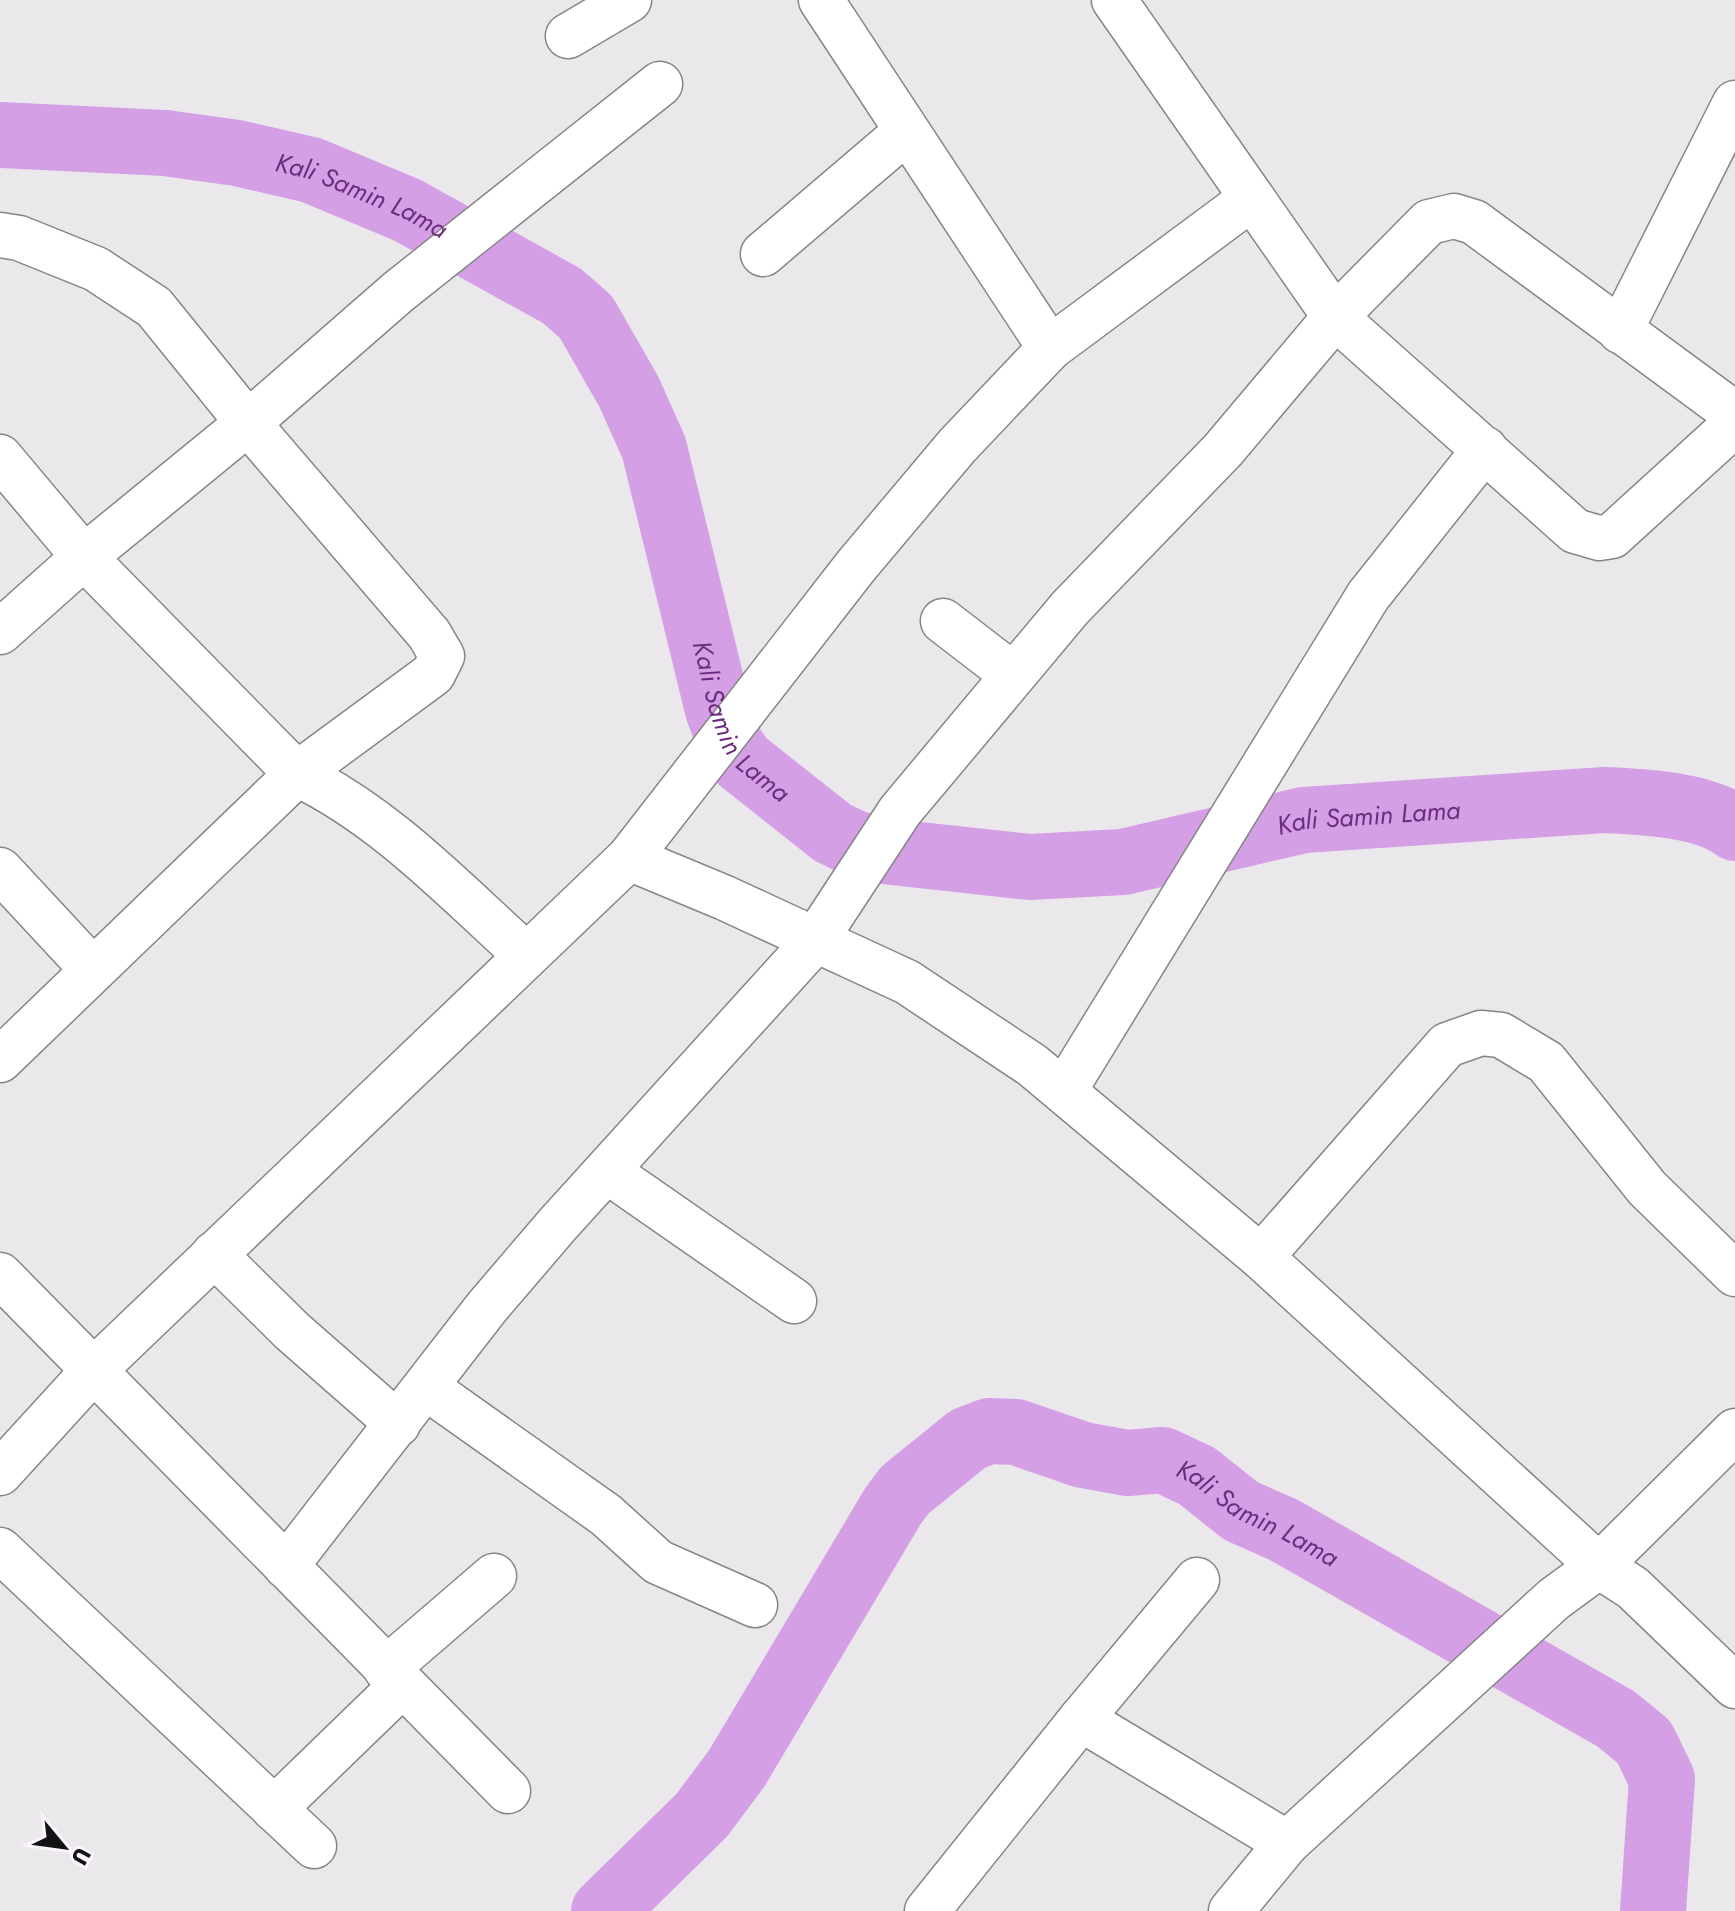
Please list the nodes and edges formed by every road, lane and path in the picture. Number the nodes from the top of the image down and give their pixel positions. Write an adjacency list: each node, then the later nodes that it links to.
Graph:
1 (629, 0): 4 (street)
2 (821, 0): 7 (street)
3 (1114, 0): 9 (street)
4 (568, 36)
5 (660, 84): 16 (street)
6 (1735, 103): 8 (street)
7 (906, 132): 11 (street); 14 (street)
8 (1722, 164): 13 (street)
9 (1252, 198): 12 (street); 14 (street)
10 (0, 235): 16 (street)
11 (763, 254)
12 (1335, 317): 13 (street); 18 (street); 23 (street)
13 (1620, 331): 15 (street)
14 (1050, 348): 25 (street)
15 (1735, 414)
16 (248, 423): 20 (street); 24 (street)
17 (1735, 424): 18 (street)
18 (1485, 449): 31 (street)
19 (0, 457): 20 (street)
20 (84, 557): 22 (street); 24 (street)
21 (943, 621): 23 (street)
22 (0, 632)
23 (1013, 675): 27 (street)
24 (297, 774): 28 (street); 29 (street)
25 (629, 858): 27 (street); 28 (street)
26 (0, 870): 29 (street)
27 (814, 942): 31 (street); 32 (street)
28 (526, 955): 33 (street)
29 (92, 969): 30 (street)
30 (0, 1060)
31 (1064, 1091): 34 (street)
32 (607, 1171): 37 (street); 39 (street)
33 (214, 1254): 38 (street); 40 (street)
34 (1261, 1257): 35 (street); 45 (street)
35 (1735, 1274)
36 (0, 1275): 38 (street)
37 (794, 1301)
38 (93, 1371): 42 (street); 44 (street)
39 (427, 1388): 40 (street); 48 (street)
40 (398, 1424): 44 (street)
41 (1735, 1431): 45 (street)
42 (0, 1473)
43 (0, 1550): 53 (street)
44 (286, 1566): 49 (street)
45 (1599, 1566): 50 (street); 54 (street)
46 (494, 1576): 49 (street)
47 (1197, 1580): 51 (street)
48 (755, 1605)
49 (394, 1677): 52 (street); 53 (street)
50 (1735, 1686)
51 (1081, 1719): 54 (street); 56 (street)
52 (508, 1791)
53 (274, 1809): 55 (street)
54 (1287, 1843): 57 (street)
55 (314, 1846)
56 (927, 1911)
57 (1231, 1911)

